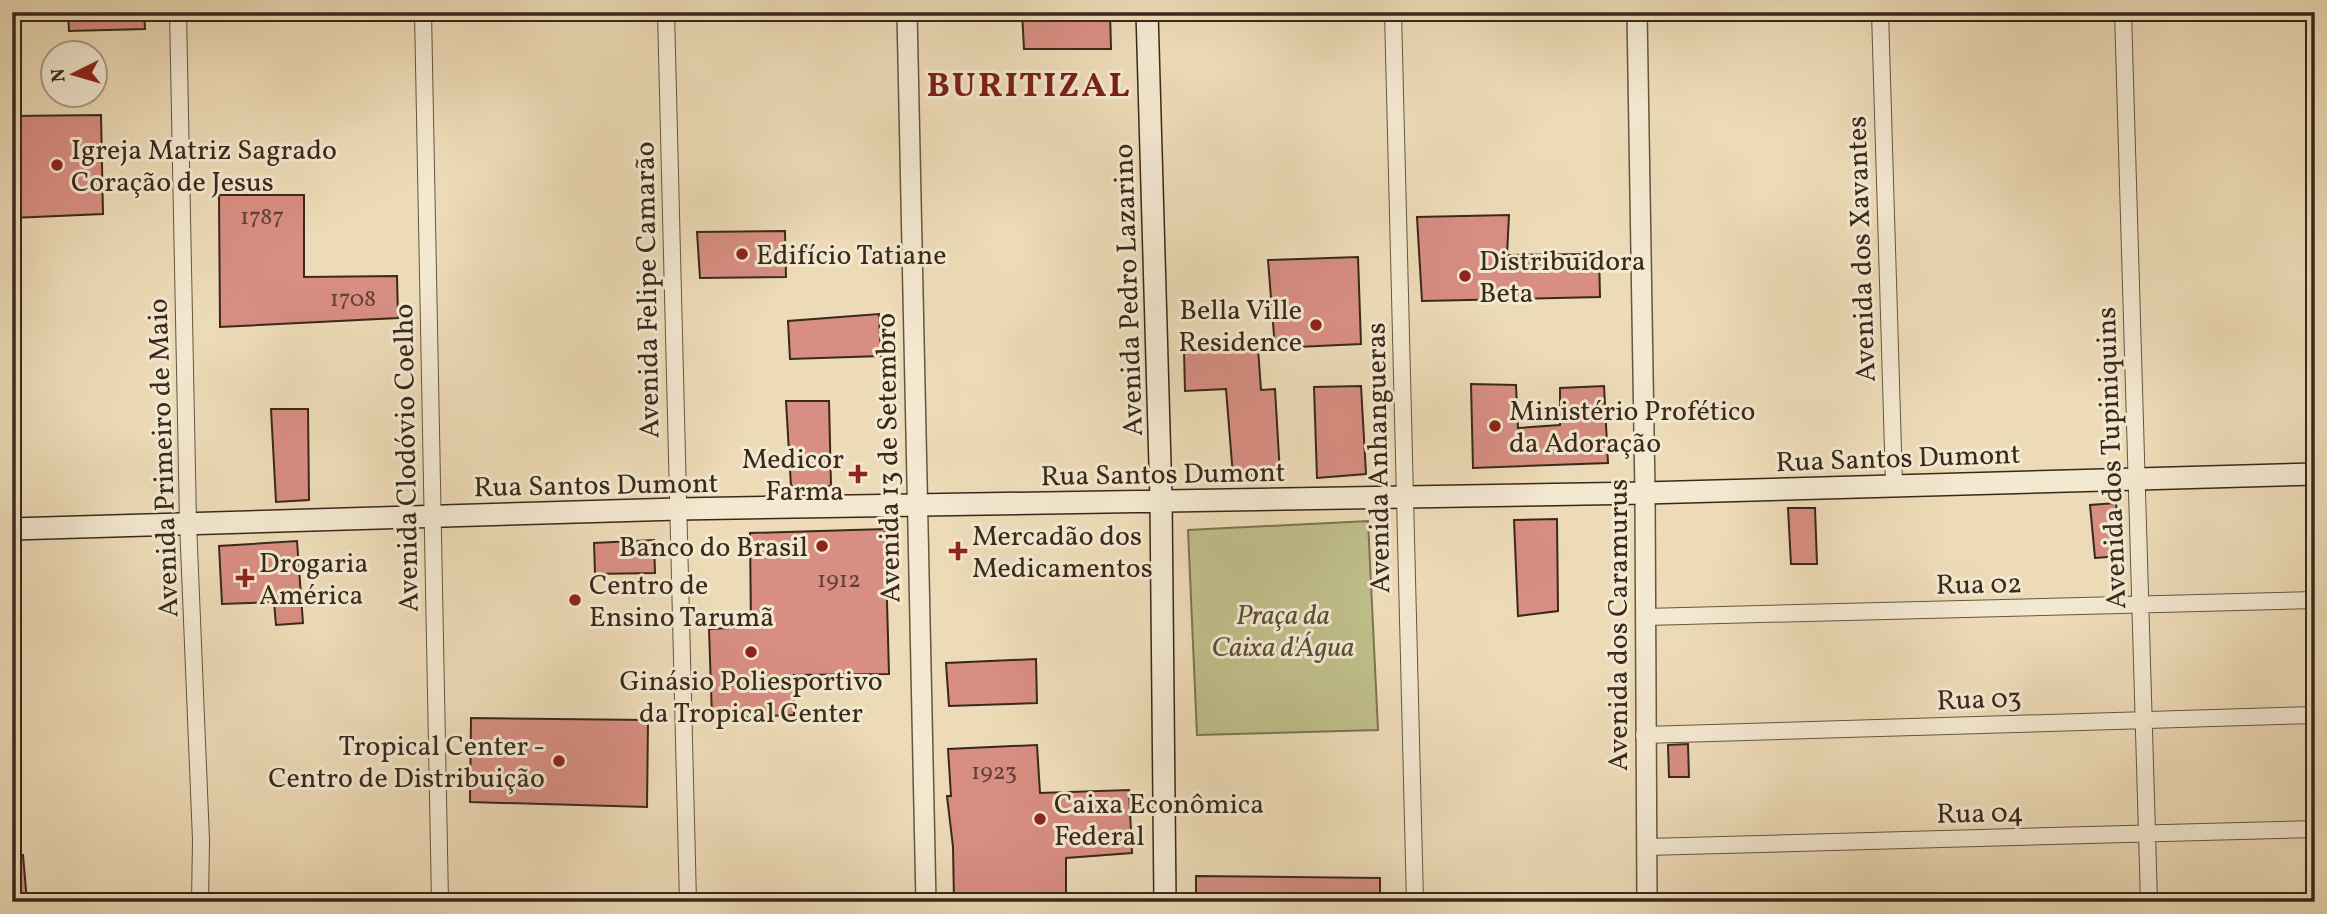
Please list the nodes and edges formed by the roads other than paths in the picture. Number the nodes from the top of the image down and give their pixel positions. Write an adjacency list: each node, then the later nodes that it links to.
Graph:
1 (178, 12): 19 (street, Avenida Primeiro de Maio)
2 (423, 12): 18 (street, Avenida Clodóvio Coelho)
3 (666, 12): 17 (street, Avenida Felipe Camarão)
4 (907, 12): 16 (street, Avenida 13 de Setembro)
5 (1147, 12): 15 (main road, Avenida Pedro Lazarino)
6 (1393, 12): 14 (street, Avenida Anhangueras)
7 (1637, 12): 13 (street, Avenida dos Caramurus)
8 (1880, 12): 12 (street, Avenida dos Xavantes)
9 (2123, 12): 11 (street, Avenida dos Tupiniquins)
10 (2315, 474): 11 (main road, Rua Santos Dumont)
11 (2138, 480): 12 (main road, Rua Santos Dumont); 22 (street, Avenida dos Tupiniquins)
12 (1894, 484): 13 (main road, Rua Santos Dumont)
13 (1645, 494): 14 (main road, Rua Santos Dumont); 23 (street, Avenida dos Caramurus)
14 (1405, 497): 15 (main road, Rua Santos Dumont); 35 (street, Avenida Anhangueras)
15 (1161, 500): 16 (main road, Rua Santos Dumont); 34 (main road, Avenida Pedro Lazarino)
16 (916, 505): 17 (main road, Rua Santos Dumont); 33 (street, Avenida 13 de Setembro)
17 (678, 509): 18 (main road, Rua Santos Dumont); 32 (street, Avenida Felipe Camarão)
18 (432, 516): 19 (main road, Rua Santos Dumont); 31 (street, Avenida Clodóvio Coelho)
19 (188, 522): 20 (main road, Rua Santos Dumont); 30 (street, Avenida Primeiro de Maio)
20 (12, 529)
21 (2315, 600): 22 (street, Rua 02)
22 (2140, 606): 23 (street, Rua 02); 25 (street, Avenida dos Tupiniquins)
23 (1644, 618): 26 (street, Avenida dos Caramurus)
24 (2315, 715): 25 (street, Rua 03)
25 (2145, 719): 26 (street, Rua 03); 28 (street, Avenida dos Tupiniquins)
26 (1644, 736): 29 (street, Avenida dos Caramurus)
27 (2315, 829): 28 (street, Rua 04)
28 (2148, 834): 29 (street, Rua 04); 37 (street, Avenida dos Tupiniquins)
29 (1646, 846): 36 (street, Avenida dos Caramurus)
30 (200, 902)
31 (440, 902)
32 (688, 902)
33 (926, 902)
34 (1165, 902)
35 (1415, 902)
36 (1647, 902)
37 (2149, 902)

